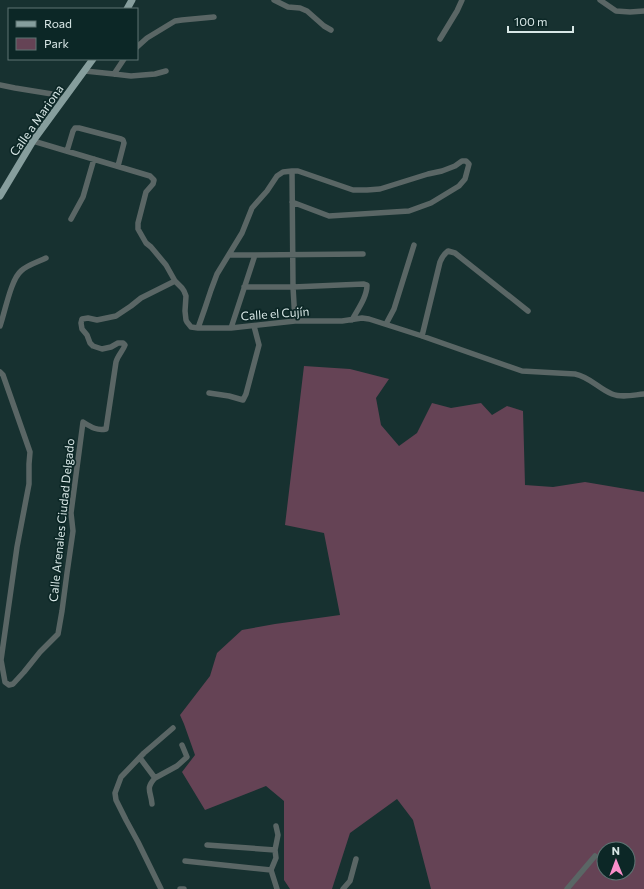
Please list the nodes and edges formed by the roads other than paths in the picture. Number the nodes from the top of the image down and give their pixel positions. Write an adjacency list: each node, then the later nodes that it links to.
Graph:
1 (274, 0): 6 (street)
2 (462, 0): 7 (street)
3 (600, 0): 4 (street)
4 (644, 11)
5 (214, 18): 8 (street)
6 (332, 30)
7 (440, 39)
8 (138, 46)
9 (92, 60): 11 (main road, Calle a Mariona)
10 (123, 60): 13 (street)
11 (85, 71): 13 (street); 15 (main road, Calle a Mariona)
12 (166, 71): 13 (street)
13 (114, 74)
14 (0, 84): 15 (street)
15 (63, 100): 16 (main road, Calle a Mariona)
16 (33, 141): 17 (street); 21 (main road, Calle a Mariona)
17 (66, 151): 18 (street); 19 (street)
18 (94, 159): 19 (street); 23 (street)
19 (118, 166): 30 (street)
20 (292, 171): 22 (street); 22 (street); 26 (street)
21 (0, 196)
22 (292, 202): 28 (street)
23 (71, 219)
24 (414, 245): 36 (street)
25 (363, 254): 28 (street)
26 (229, 255): 27 (street); 39 (street)
27 (255, 255): 28 (street); 31 (street)
28 (293, 255): 32 (street)
29 (46, 258): 37 (street)
30 (175, 281): 39 (street); 42 (street, Calle Arenales Ciudad Delgado)
31 (244, 287): 32 (street); 40 (street)
32 (293, 287): 34 (street); 35 (street)
33 (528, 311): 41 (street)
34 (352, 320): 35 (street, Calle el Cujín); 36 (street, Calle el Cujín)
35 (295, 321): 38 (street, Calle el Cujín)
36 (386, 324): 41 (street, Calle el Cujín)
37 (0, 326)
38 (254, 326): 40 (street, Calle el Cujín); 43 (street)
39 (198, 328): 40 (street, Calle el Cujín)
40 (231, 328)
41 (422, 336): 44 (street, Calle el Cujín)
42 (0, 372)
43 (209, 393)
44 (644, 394)
45 (173, 728): 47 (street)
46 (182, 745): 48 (street)
47 (140, 758): 48 (street); 57 (street)
48 (155, 778): 49 (street)
49 (152, 804)
50 (276, 826): 52 (street)
51 (207, 845): 52 (street)
52 (275, 850): 56 (street)
53 (595, 856): 62 (street)
54 (356, 859): 61 (street)
55 (185, 861): 56 (street)
56 (272, 870): 60 (street)
57 (162, 889)
58 (180, 889): 59 (street)
59 (184, 889)
60 (277, 889)
61 (343, 889)
62 (566, 889)

